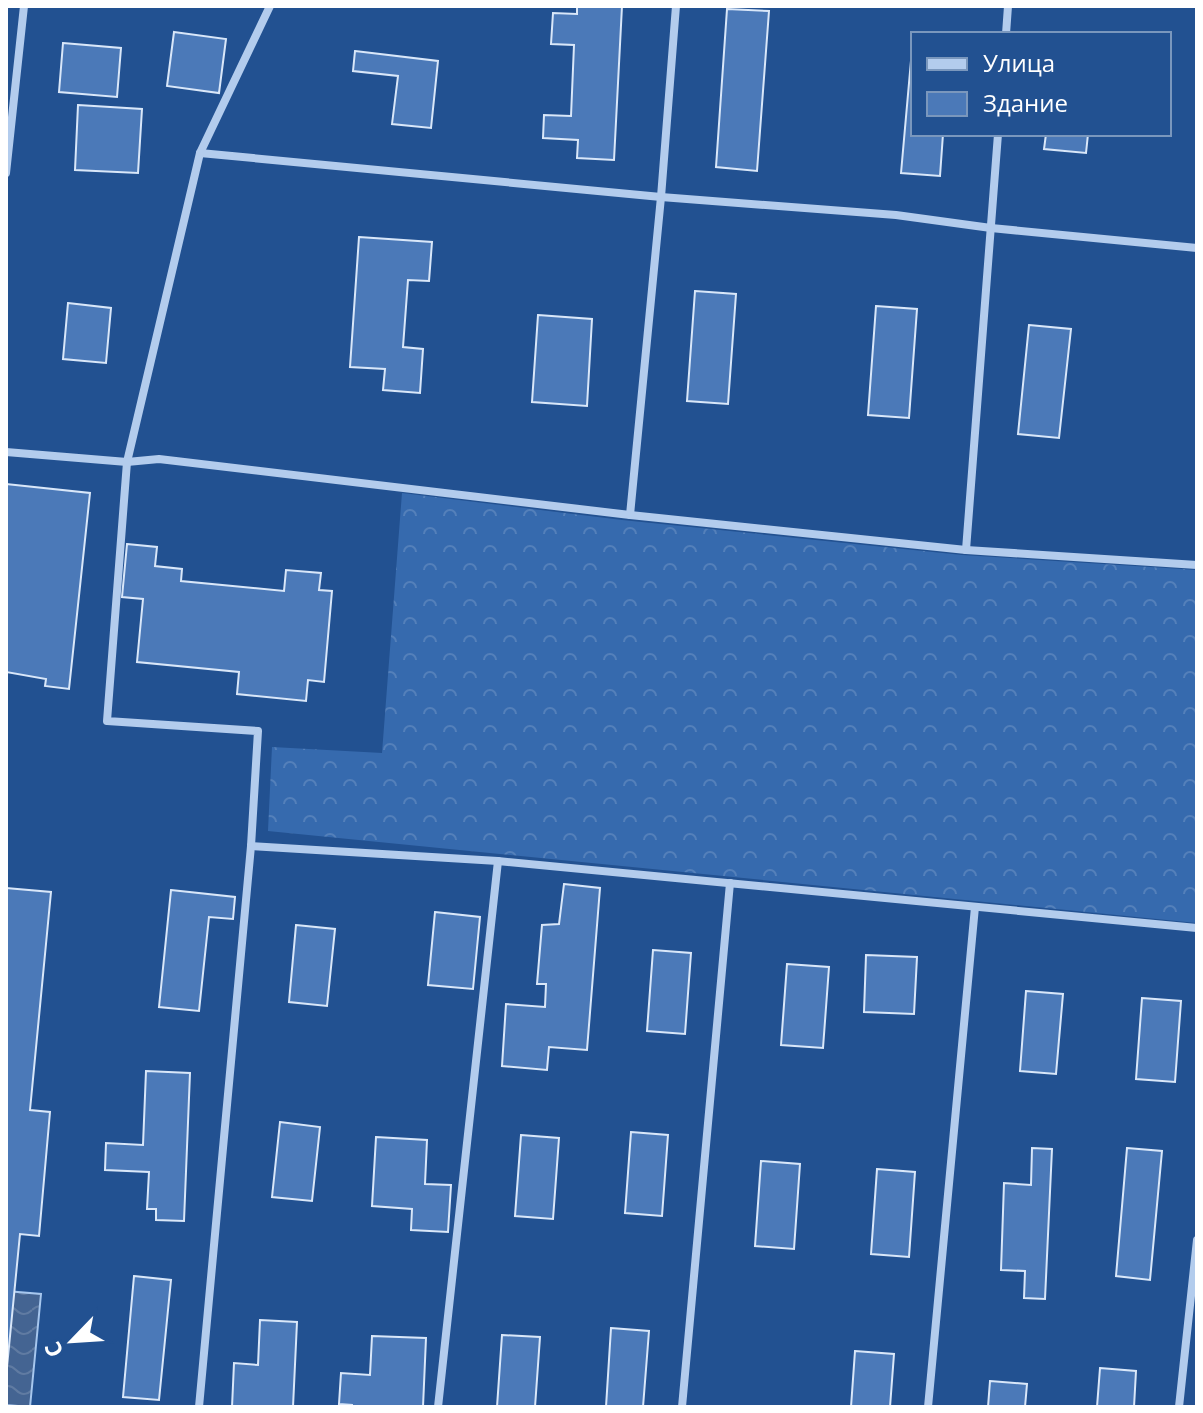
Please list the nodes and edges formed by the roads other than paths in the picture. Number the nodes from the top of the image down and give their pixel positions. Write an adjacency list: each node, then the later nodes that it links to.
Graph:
1 (24, 6): 8 (street)
2 (270, 6): 7 (street)
3 (676, 6): 9 (street)
4 (1008, 6): 5 (street)
5 (1006, 32)
6 (998, 136): 10 (street)
7 (200, 153): 9 (street); 13 (street)
8 (6, 173)
9 (661, 197): 10 (street); 14 (street)
10 (991, 228): 11 (street); 15 (street)
11 (1197, 248)
12 (6, 452): 13 (street)
13 (127, 462): 14 (street); 17 (street)
14 (630, 515): 15 (street)
15 (966, 550): 16 (street)
16 (1197, 565)
17 (251, 846): 18 (street); 23 (street)
18 (498, 861): 19 (street); 24 (street)
19 (730, 883): 20 (street); 25 (street)
20 (975, 907): 21 (street); 26 (street)
21 (1197, 928)
22 (1197, 1240): 27 (street)
23 (199, 1407)
24 (438, 1407)
25 (682, 1407)
26 (928, 1407)
27 (1179, 1407)

